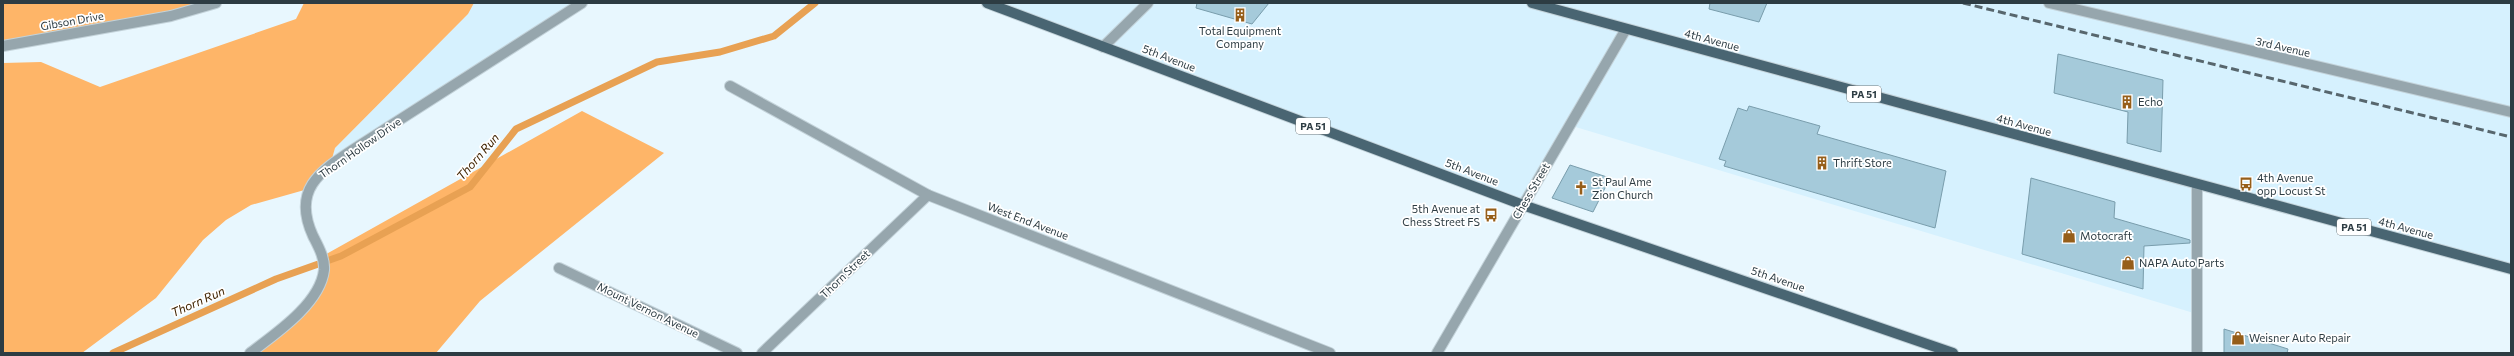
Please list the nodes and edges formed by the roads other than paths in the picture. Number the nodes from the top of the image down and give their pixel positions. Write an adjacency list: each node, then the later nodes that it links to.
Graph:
1 (216, 3): 8 (street, Gibson Drive)
2 (582, 3): 17 (street, Thorn Hollow Drive)
3 (987, 3): 9 (main road, 5th Avenue / PA 51)
4 (1148, 3): 9 (street)
5 (1532, 3): 7 (main road, 4th Avenue / PA 51)
6 (2049, 3): 11 (street, 3rd Avenue)
7 (1626, 28): 12 (main road, 4th Avenue / PA 51); 14 (street, Chess Street)
8 (3, 46)
9 (1102, 47): 14 (main road, 5th Avenue / PA 51)
10 (730, 86): 13 (street, West End Avenue)
11 (2511, 112)
12 (2197, 184): 16 (main road, 4th Avenue / PA 51); 23 (street)
13 (928, 195): 19 (street, Thorn Street); 20 (street, West End Avenue)
14 (1523, 205): 21 (street, Chess Street); 22 (main road, 5th Avenue / PA 51)
15 (559, 268): 18 (street, Mount Vernon Avenue)
16 (2511, 269)
17 (250, 353)
18 (737, 353)
19 (762, 353)
20 (1330, 353)
21 (1437, 353)
22 (1953, 353)
23 (2197, 353)

